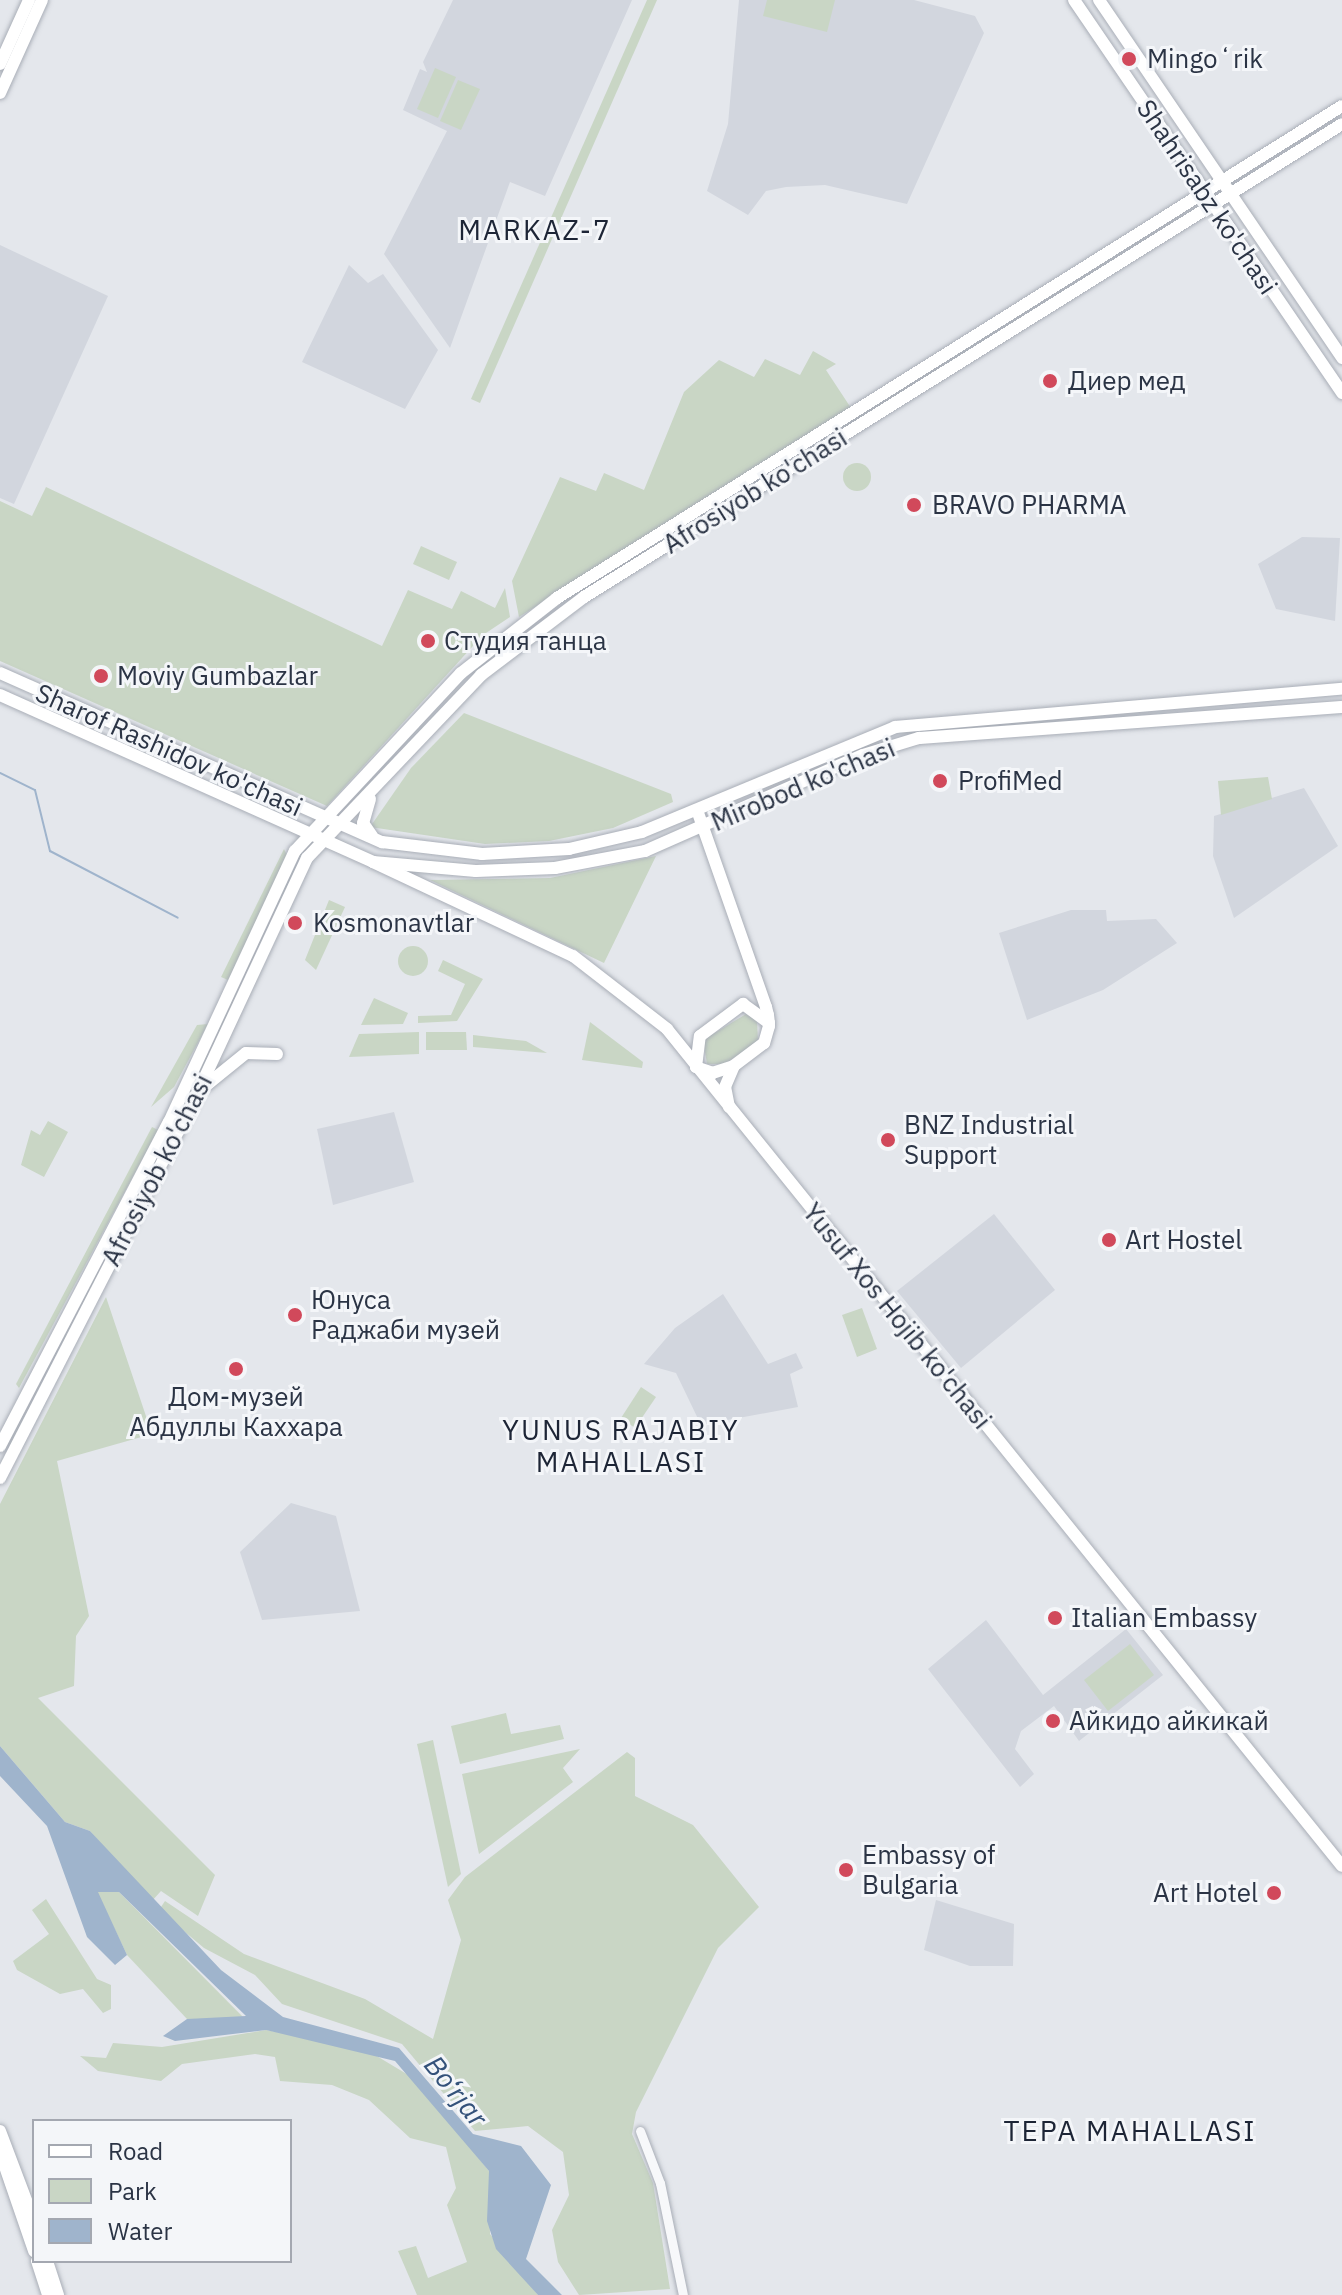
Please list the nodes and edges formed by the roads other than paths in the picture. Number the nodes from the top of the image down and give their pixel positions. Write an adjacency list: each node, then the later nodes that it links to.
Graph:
1 (29, 0): 5 (main road)
2 (42, 0): 6 (main road)
3 (1074, 0): 10 (main road, Shahrisabz ko'chasi)
4 (1099, 0): 9 (main road, Shahrisabz ko'chasi)
5 (0, 64)
6 (0, 93)
7 (1342, 106): 9 (main road, Afrosiyob ko'chasi)
8 (1342, 124): 11 (main road, Afrosiyob ko'chasi)
9 (1223, 181): 10 (main road, Afrosiyob ko'chasi); 11 (main road, Shahrisabz ko'chasi)
10 (1204, 193): 12 (main road, Shahrisabz ko'chasi); 22 (main road, Afrosiyob ko'chasi)
11 (1231, 194): 12 (main road, Afrosiyob ko'chasi); 13 (main road, Shahrisabz ko'chasi)
12 (1212, 205): 14 (main road, Shahrisabz ko'chasi); 19 (main road, Afrosiyob ko'chasi)
13 (1342, 358)
14 (1342, 393)
15 (0, 673): 20 (main road, Sharof Rashidov ko'chasi)
16 (1342, 689): 21 (main road, Mirobod ko'chasi)
17 (0, 695): 24 (main road, Sharof Rashidov ko'chasi)
18 (1342, 707): 25 (main road, Mirobod ko'chasi)
19 (379, 785): 23 (main road, Afrosiyob ko'chasi); 28 (main road)
20 (298, 809): 22 (main road, Sharof Rashidov ko'chasi); 26 (main road, Afrosiyob ko'chasi)
21 (697, 810): 25 (main road); 28 (main road, Mirobod ko'chasi)
22 (323, 819): 23 (main road, Sharof Rashidov ko'chasi); 26 (main road, Afrosiyob ko'chasi); 27 (main road)
23 (339, 826): 27 (main road, Afrosiyob ko'chasi); 28 (main road, Mirobod ko'chasi)
24 (290, 828): 26 (main road, Sharof Rashidov ko'chasi); 29 (main road, Sharof Rashidov ko'chasi)
25 (703, 828): 30 (main road, Mirobod ko'chasi); 31 (main road)
26 (307, 835): 27 (main road, Sharof Rashidov ko'chasi); 29 (main road, Afrosiyob ko'chasi)
27 (322, 841): 29 (main road, Afrosiyob ko'chasi); 30 (main road, Mirobod ko'chasi)
28 (382, 842)
29 (301, 855): 33 (main road, Afrosiyob ko'chasi)
30 (373, 862): 37 (main road, Yusuf Xos Hojib ko'chasi)
31 (757, 983): 32 (main road); 34 (main road)
32 (743, 1004): 34 (main road); 37 (main road)
33 (230, 1010): 38 (main road, Afrosiyob ko'chasi); 40 (main road, Afrosiyob ko'chasi)
34 (769, 1023): 36 (main road)
35 (277, 1054): 38 (main road)
36 (734, 1066): 37 (main road); 39 (main road)
37 (696, 1067): 39 (main road, Yusuf Xos Hojib ko'chasi)
38 (196, 1096): 41 (main road, Afrosiyob ko'chasi)
39 (729, 1110): 42 (main road, Yusuf Xos Hojib ko'chasi)
40 (0, 1446)
41 (0, 1478)
42 (1342, 1866)
43 (0, 2131): 46 (main road)
44 (640, 2131): 52 (street)
45 (0, 2152): 47 (main road)
46 (32, 2216)
47 (32, 2245)
48 (38, 2263): 50 (main road)
49 (48, 2263): 51 (main road)
50 (48, 2295)
51 (58, 2295)
52 (683, 2295)

